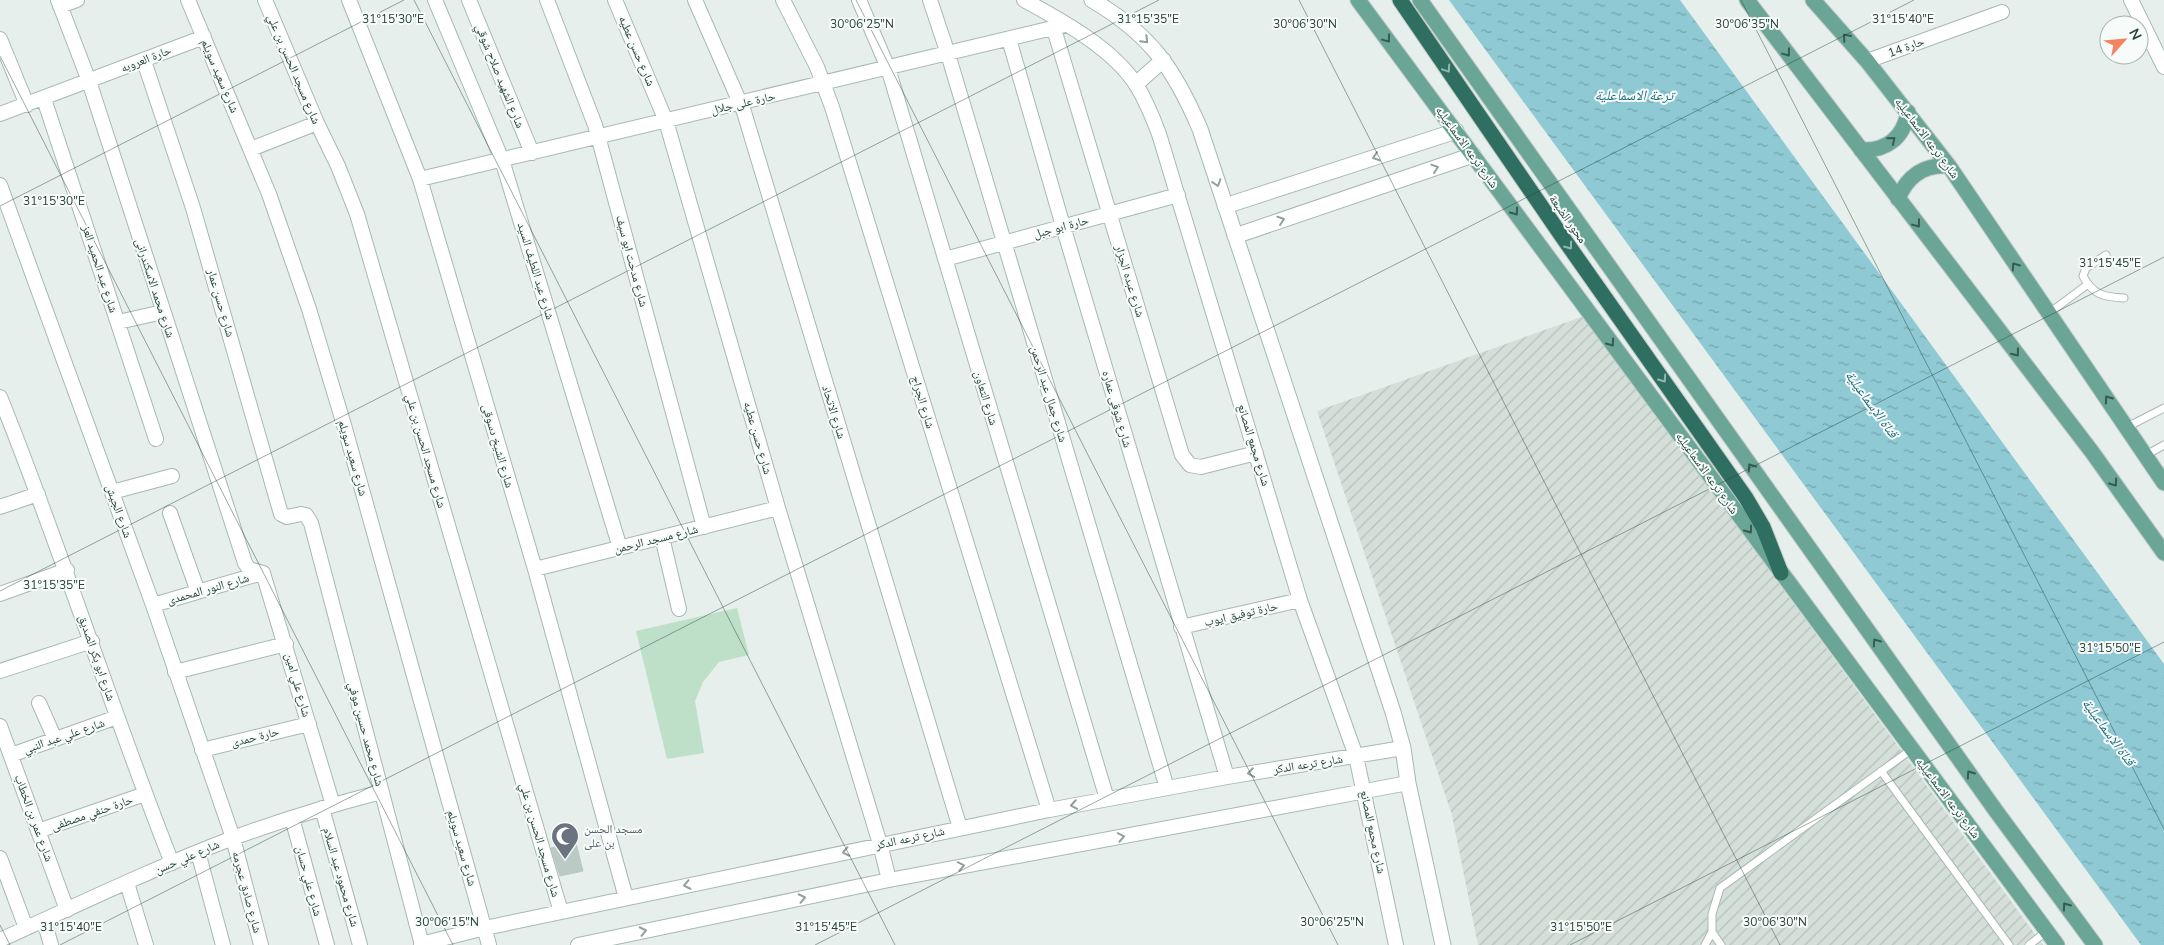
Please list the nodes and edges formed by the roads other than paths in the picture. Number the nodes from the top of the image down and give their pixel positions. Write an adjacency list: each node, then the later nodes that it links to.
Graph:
1 (77, 0): 21 (street)
2 (188, 0): 24 (street, شارع سعيد سويلم)
3 (264, 0): 42 (street, شارع مسجد الحسن بن علي)
4 (349, 0): 51 (street, شارع الشيخ دسوقى)
5 (435, 0): 49 (street, شارع عبد اللطيف السيد)
6 (469, 0): 47 (street, شارع الشهيد صلاح شوقي)
7 (547, 0): 44 (street, شارع مدحت ابو سيف)
8 (615, 0): 41 (street, شارع حسن عطيه)
9 (695, 0): 37 (street, شارع الاتحاد)
10 (783, 0): 34 (street, شارع الجراج)
11 (859, 0): 32 (street, شارع التعاون)
12 (930, 0): 27 (street, شارع جمال عبد الرحمن)
13 (1024, 0): 23 (street, شارع مجمع المصانع)
14 (1092, 0): 29 (street, one-way to 29)
15 (1358, 0): 43 (main road, شارع ترعه الاسماعيليه, one-way to 43)
16 (1400, 0): 91 (highway, محور الضبعة, one-way to 91)
17 (1420, 0): 158 (main road, one-way to 17)
18 (1747, 0): 46 (main road, one-way to 46)
19 (1814, 0): 30 (main road, شارع ترعه الاسماعيليه, one-way to 19)
20 (2131, 0): 31 (street)
21 (59, 3): 33 (street, شارع محمد الاسكندرانى)
22 (2002, 12): 30 (street, حارة 14)
23 (1060, 27): 25 (street, حارة على جلال); 35 (street, شارع مجمع المصانع); 56 (street, شارع عبده الجزار)
24 (204, 37): 28 (street, حارة العروبه); 45 (street, شارع سعيد سويلم)
25 (1009, 39): 27 (street, حارة على جلال); 58 (street, شارع شوقى عماره)
26 (0, 40): 38 (street)
27 (948, 54): 32 (street, حارة على جلال); 60 (street, شارع جمال عبد الرحمن)
28 (144, 60): 33 (street, حارة العروبه); 83 (street, شارع حسن عمار)
29 (1163, 60): 35 (street); 55 (street, one-way to 55)
30 (1867, 61): 39 (main road, شارع ترعه الاسماعيليه)
31 (2164, 67)
32 (888, 68): 34 (street, حارة على جلال); 62 (street, شارع التعاون)
33 (88, 82): 36 (street, حارة العروبه); 65 (street, شارع محمد الاسكندرانى)
34 (824, 83): 37 (street, حارة على جلال); 121 (street, شارع الجراج)
35 (1136, 84): 53 (street, شارع مجمع المصانع)
36 (44, 99): 38 (street, حارة العروبه); 67 (street, شارع عبد الحميد العز)
37 (741, 103): 41 (street, حارة على جلال); 123 (street, شارع الاتحاد)
38 (28, 105): 40 (street, حارة العروبه)
39 (1908, 112): 46 (main road, one-way to 39); 50 (main road, شارع ترعه الاسماعيليه)
40 (0, 114)
41 (666, 121): 44 (street, حارة على جلال); 81 (street, شارع حسن عطيه)
42 (317, 123): 45 (street); 135 (street, شارع مسجد الحسن بن علي)
43 (1456, 131): 48 (main road, شارع ترعه الاسماعيليه); 55 (street, one-way to 55)
44 (598, 137): 47 (street, حارة على جلال); 84 (street, شارع مدحت ابو سيف)
45 (251, 149): 138 (street, شارع سعيد سويلم)
46 (1861, 150): 54 (main road)
47 (532, 153): 49 (street, حارة على جلال)
48 (1473, 156): 59 (street, one-way to 48); 91 (main road, شارع ترعه الاسماعيليه, one-way to 91)
49 (502, 160): 51 (street, حارة على جلال); 86 (street, شارع عبد اللطيف السيد)
50 (1949, 166): 54 (main road); 66 (main road, شارع ترعه الاسماعيليه, one-way to 50)
51 (420, 179): 88 (street, شارع الشيخ دسوقى)
52 (0, 185): 57 (street, شارع الجيش)
53 (1178, 194): 56 (street, حارة ابو جبل); 74 (street, شارع مجمع المصانع)
54 (1898, 199): 87 (main road, one-way to 87)
55 (1225, 206): 59 (street)
56 (1109, 214): 58 (street, حارة ابو جبل); 74 (street, شارع عبده الجزار)
57 (6, 218): 78 (street, شارع الجيش)
58 (1063, 226): 60 (street, حارة ابو جبل); 97 (street, شارع شوقى عماره)
59 (1235, 236): 107 (street)
60 (1004, 243): 62 (street, حارة ابو جبل); 115 (street, شارع جمال عبد الرحمن)
61 (2106, 255): 63 (lane)
62 (944, 259): 119 (street, شارع التعاون)
63 (2088, 284): 64 (lane); 66 (lane)
64 (2124, 298)
65 (163, 312): 67 (street); 90 (street, شارع محمد الاسكندرانى)
66 (2048, 314): 71 (main road, شارع ترعه الاسماعيليه, one-way to 66)
67 (118, 322): 72 (street, شارع عبد الحميد العز)
68 (0, 396): 70 (street, شارع ابو بكر الصديق)
69 (2164, 408): 71 (lane)
70 (5, 422): 79 (street, شارع ابو بكر الصديق)
71 (2127, 426): 75 (main road, شارع ترعه الاسماعيليه)
72 (156, 439)
73 (2164, 445): 75 (lane)
74 (1256, 453): 94 (street, شارع مجمع المصانع)
75 (2146, 455): 77 (main road, شارع ترعه الاسماعيليه)
76 (172, 476): 78 (street)
77 (2164, 484)
78 (112, 492): 95 (street, شارع الجيش)
79 (38, 494): 80 (street); 89 (street, شارع ابو بكر الصديق)
80 (0, 507)
81 (778, 508): 84 (street, شارع مسجد الرحمن); 126 (street, شارع حسن عطيه)
82 (170, 513): 92 (street)
83 (311, 523): 117 (street, شارع محمد حسين موفي)
84 (704, 527): 85 (street, شارع مسجد الرحمن)
85 (662, 537): 86 (street, شارع مسجد الرحمن); 96 (street)
86 (620, 548): 88 (street, شارع مسجد الرحمن)
87 (2164, 553)
88 (535, 569): 133 (street, شارع الشيخ دسوقى)
89 (67, 570): 93 (street); 98 (street, شارع ابو بكر الصديق)
90 (260, 572): 92 (street, شارع النور المحمدى); 99 (street, شارع علي امين)
91 (1782, 573): 108 (main road, شارع ترعه الاسماعيليه)
92 (198, 592): 95 (street, شارع النور المحمدى)
93 (0, 594)
94 (1300, 600): 97 (street, حارة توفيق ايوب); 111 (street, شارع مجمع المصانع)
95 (153, 605): 101 (street, شارع الجيش)
96 (679, 609)
97 (1181, 627): 113 (street, شارع شوقى عماره)
98 (92, 641): 100 (street); 103 (street, شارع ابو بكر الصديق)
99 (286, 644): 101 (street); 104 (street, شارع علي امين)
100 (0, 671)
101 (175, 672): 109 (street, شارع الجيش)
102 (39, 703): 106 (street)
103 (117, 717): 106 (street, شارع علي عبد النبي); 118 (street, شارع ابو بكر الصديق)
104 (309, 724): 109 (street, حارة حمدى); 120 (street, شارع علي امين)
105 (0, 726): 110 (street, شارع عمر بن الخطاب)
106 (55, 739): 110 (street, شارع علي عبد النبي)
107 (1403, 748): 111 (street, شارع ترعه الدكر); 114 (street)
108 (1912, 749): 112 (lane); 139 (main road, شارع ترعه الاسماعيليه)
109 (202, 750): 125 (street, شارع الجيش)
110 (10, 755): 124 (street, شارع عمر بن الخطاب)
111 (1356, 756): 113 (street, شارع ترعه الدكر, one-way to 113); 116 (street, شارع مجمع المصانع)
112 (1882, 771): 140 (lane); 155 (lane)
113 (1227, 777): 115 (street, شارع ترعه الدكر)
114 (1408, 784): 116 (street); 152 (street)
115 (1167, 788): 119 (street, شارع ترعه الدكر)
116 (1365, 791): 131 (street, one-way to 116); 151 (street, شارع مجمع المصانع)
117 (382, 792): 120 (street, شارع علي حسن); 148 (street, شارع محمد حسين موفي)
118 (145, 794): 124 (street, حارة حنفي مصطفى); 129 (street, شارع ابو بكر الصديق)
119 (1107, 799): 121 (street, شارع ترعه الدكر, one-way to 121)
120 (328, 807): 122 (street, شارع علي حسن); 147 (street, شارع محمود عبد السلام)
121 (1049, 810): 123 (street, شارع ترعه الدكر)
122 (292, 818): 125 (street, شارع علي حسن); 146 (street, شارع علي حسان)
123 (960, 828): 126 (street, شارع ترعه الدكر)
124 (38, 831): 134 (street, شارع عمر بن الخطاب)
125 (233, 838): 127 (street, شارع علي حسن); 145 (street, شارع صادق عجرمه)
126 (880, 844): 131 (street, شارع حسن عطيه); 133 (street, شارع ترعه الدكر, one-way to 133)
127 (198, 852): 129 (street, شارع علي حسن); 144 (street)
128 (0, 858): 130 (street)
129 (172, 863): 132 (street, شارع علي حسن)
130 (3, 877): 137 (street)
131 (889, 880): 150 (street, one-way to 131)
132 (127, 883): 134 (street, شارع علي حسن); 143 (street)
133 (626, 898): 135 (street, شارع ترعه الدكر)
134 (67, 910): 136 (street, شارع علي حسن)
135 (561, 912): 138 (street, شارع ترعه الدكر)
136 (44, 920): 137 (street, شارع علي حسن); 142 (street)
137 (26, 928): 141 (street, شارع علي حسن)
138 (485, 928): 148 (street, شارع ترعه الدكر); 149 (street, شارع سعيد سويلم)
139 (2047, 931): 156 (lane); 157 (main road, شارع ترعه الاسماعيليه)
140 (1712, 932): 153 (lane); 154 (lane)
141 (0, 940)
142 (52, 945)
143 (146, 945)
144 (223, 945)
145 (261, 945)
146 (327, 945)
147 (360, 945)
148 (422, 945)
149 (489, 945)
150 (578, 945)
151 (1396, 945)
152 (1443, 945)
153 (1705, 945)
154 (1721, 945)
155 (2009, 945)
156 (2029, 945)
157 (2057, 945)
158 (2095, 945)

